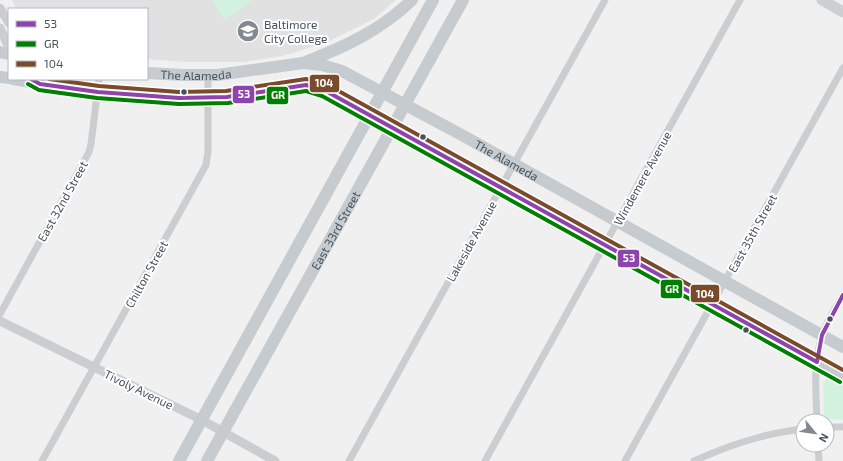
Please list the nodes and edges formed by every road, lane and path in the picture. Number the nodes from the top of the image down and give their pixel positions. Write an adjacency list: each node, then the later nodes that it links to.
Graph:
1 (412, 0): 12 (main road)
2 (433, 0): 20 (main road, East 33rd Street)
3 (463, 0): 22 (main road, East 33rd Street)
4 (605, 0): 25 (street, Lakeside Avenue)
5 (740, 0): 27 (street, Windemere Avenue)
6 (822, 0): 8 (main road)
7 (0, 8): 9 (street)
8 (843, 12)
9 (8, 21)
10 (0, 28): 11 (street)
11 (8, 46)
12 (303, 63): 15 (main road, The Alameda); 20 (main road, The Alameda)
13 (843, 68): 29 (street, East 35th Street)
14 (148, 73): 15 (main road, The Alameda)
15 (208, 75): 21 (street, Chilton Street)
16 (24, 80): 18 (main road, The Alameda)
17 (99, 80): 19 (street, East 32nd Street)
18 (36, 81): 19 (main road, The Alameda)
19 (98, 92): 21 (main road, The Alameda); 32 (street, East 32nd Street)
20 (382, 92): 22 (main road, The Alameda); 23 (main road, East 33rd Street)
21 (208, 98): 23 (main road, The Alameda); 37 (street, Chilton Street)
22 (404, 104): 24 (main road, East 33rd Street); 25 (main road, The Alameda)
23 (370, 115): 24 (main road, The Alameda); 40 (main road, East 33rd Street)
24 (392, 128): 26 (main road, The Alameda); 42 (main road, East 33rd Street)
25 (514, 164): 26 (street, Lakeside Avenue); 27 (main road, The Alameda)
26 (501, 188): 28 (main road, The Alameda); 47 (street, Lakeside Avenue)
27 (617, 222): 28 (street, Windemere Avenue); 29 (main road, The Alameda)
28 (605, 245): 31 (main road, The Alameda); 48 (street, Windemere Avenue)
29 (725, 281): 31 (street, East 35th Street); 34 (main road, The Alameda)
30 (843, 295): 34 (street)
31 (712, 304): 36 (main road, The Alameda); 49 (street, East 35th Street)
32 (0, 314)
33 (0, 321): 37 (street, Tivoly Avenue)
34 (822, 335): 35 (main road, The Alameda); 36 (street)
35 (843, 347)
36 (817, 362): 38 (main road, The Alameda); 39 (street)
37 (94, 367): 40 (street, Tivoly Avenue); 43 (street, Chilton Street)
38 (843, 377)
39 (817, 413)
40 (202, 420): 42 (street, Tivoly Avenue); 44 (main road, East 33rd Street)
41 (795, 430): 50 (street)
42 (223, 432): 45 (main road, East 33rd Street); 46 (street, Tivoly Avenue)
43 (42, 461)
44 (179, 461)
45 (207, 461)
46 (275, 461)
47 (349, 461)
48 (485, 461)
49 (625, 461)
50 (694, 461)

